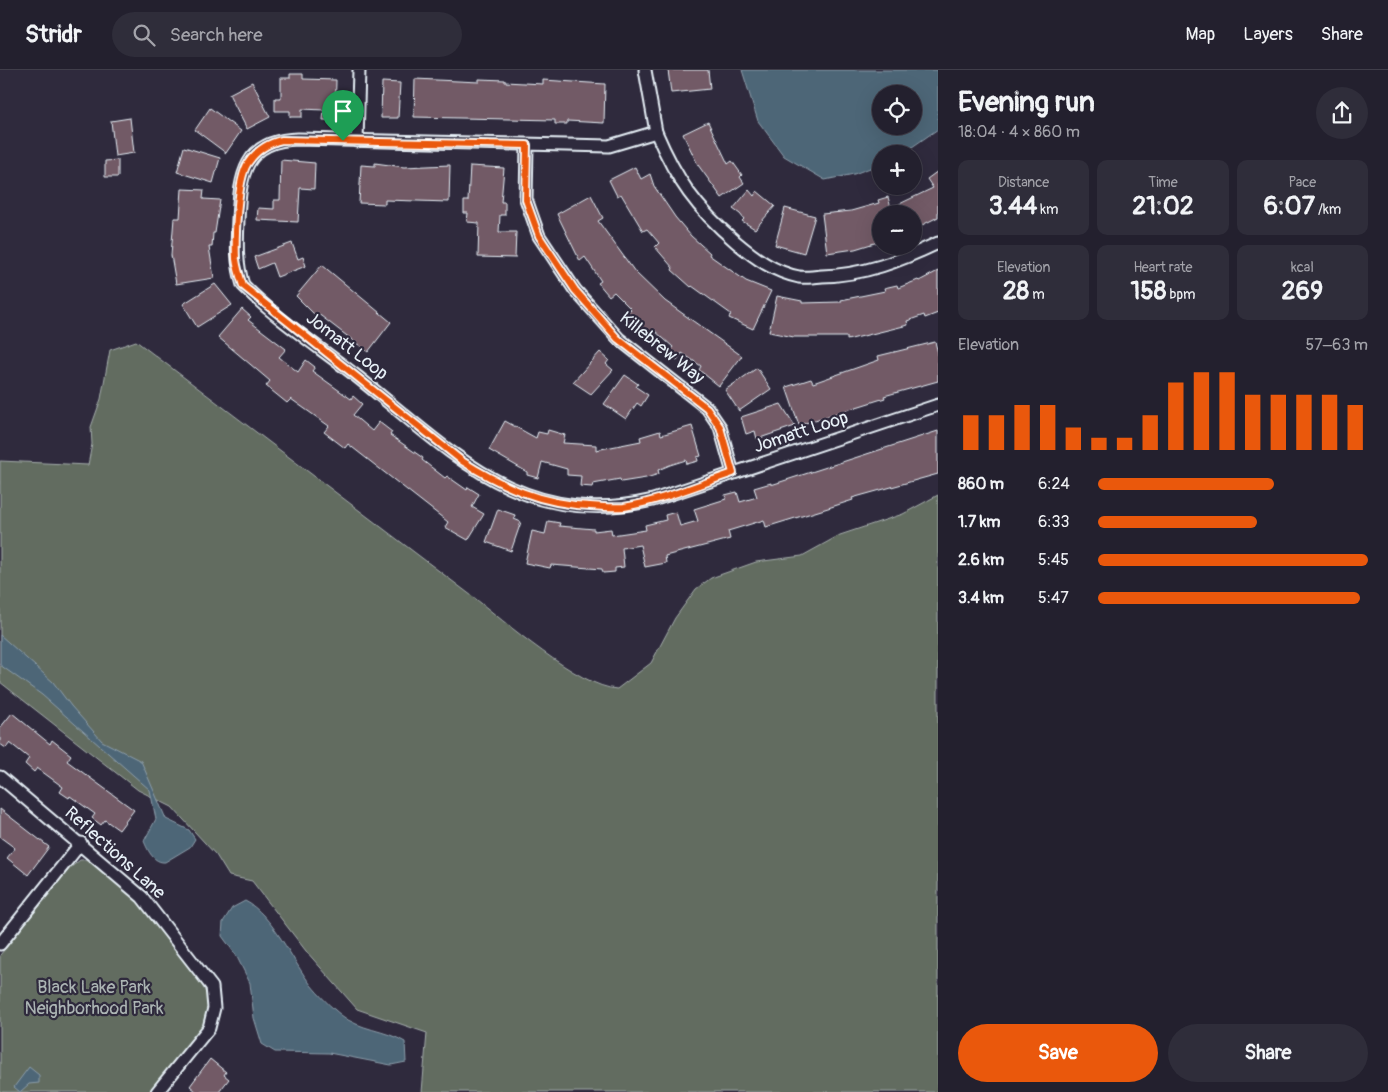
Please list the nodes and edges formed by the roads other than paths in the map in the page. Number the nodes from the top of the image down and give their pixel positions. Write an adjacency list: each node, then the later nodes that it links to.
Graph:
1 (359, 70): 4 (street)
2 (645, 70): 3 (street)
3 (656, 132): 5 (street, Jomatt Loop); 6 (street)
4 (357, 141): 5 (street, Jomatt Loop); 8 (street, Jomatt Loop)
5 (527, 145): 8 (street, Killebrew Way)
6 (938, 243)
7 (938, 405): 8 (street, Jomatt Loop)
8 (733, 473)
9 (0, 777): 10 (street, Reflections Lane)
10 (81, 843): 11 (street); 12 (street, Reflections Lane)
11 (0, 944)
12 (157, 1092)

